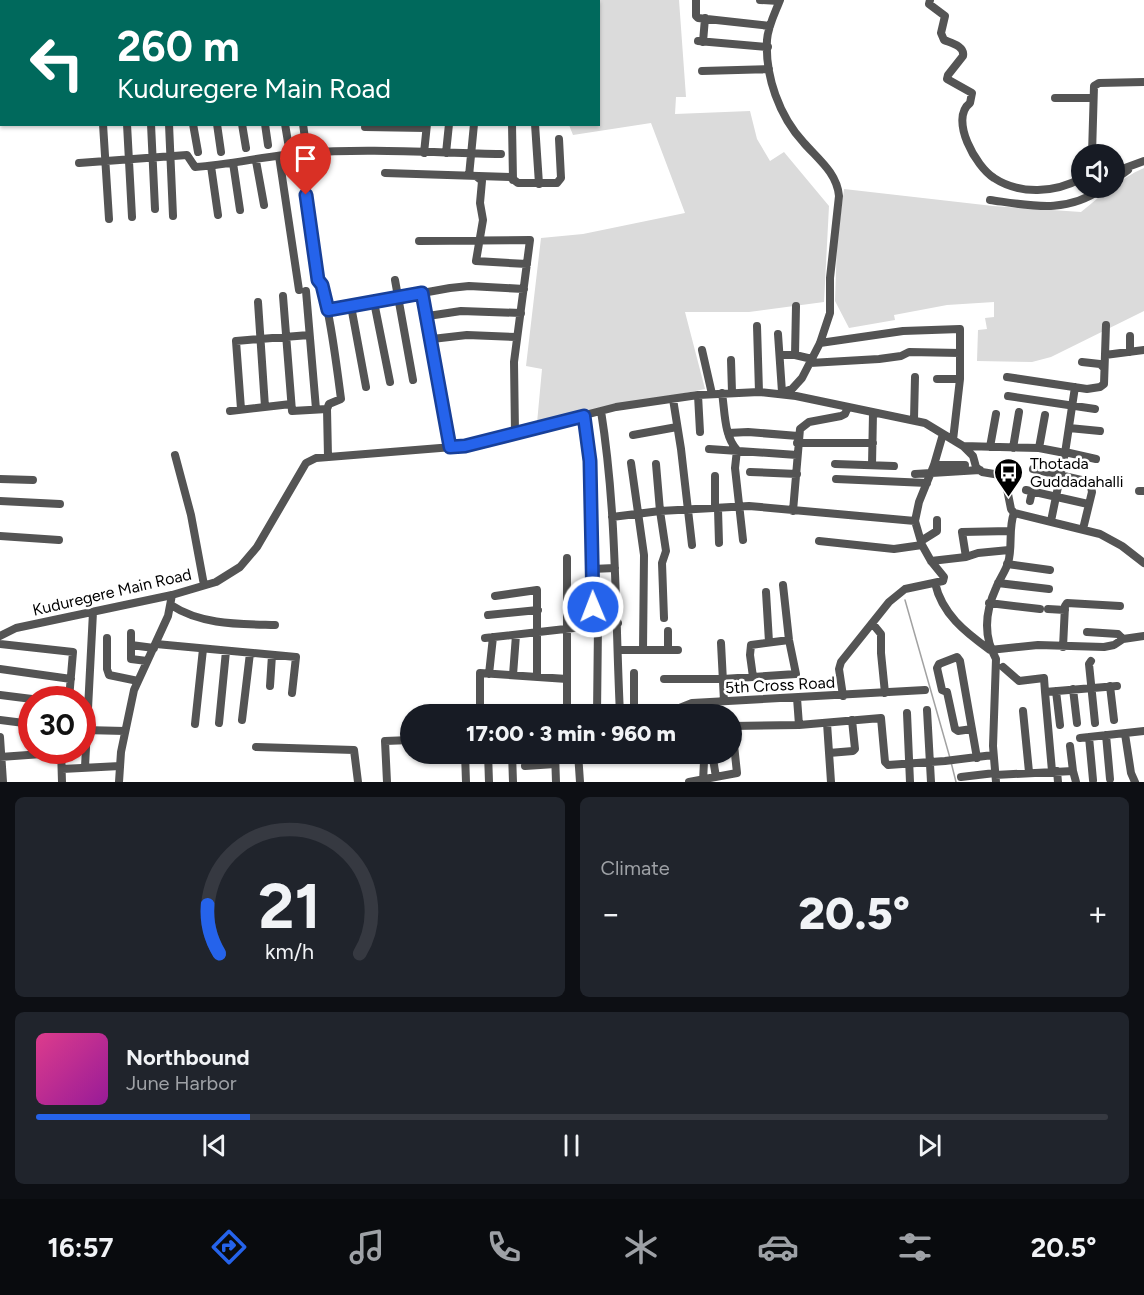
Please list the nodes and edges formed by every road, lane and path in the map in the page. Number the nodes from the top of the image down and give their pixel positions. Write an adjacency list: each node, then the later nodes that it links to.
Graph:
1 (696, 0): 5 (street)
2 (760, 0): 4 (street)
3 (930, 0): 57 (street)
4 (780, 1): 6 (street)
5 (705, 18): 6 (street); 7 (street)
6 (770, 26): 7 (street)
7 (768, 47): 8 (street)
8 (769, 69): 9 (street); 91 (street)
9 (702, 71)
10 (1144, 82): 12 (street)
11 (1055, 98): 12 (street)
12 (1092, 98): 31 (street)
13 (103, 126): 45 (street)
14 (127, 126): 44 (street)
15 (151, 126): 43 (street)
16 (169, 126): 41 (street)
17 (193, 126): 34 (street)
18 (217, 126): 35 (street)
19 (242, 126): 33 (street)
20 (265, 126): 32 (street)
21 (285, 126): 30 (street)
22 (303, 126): 36 (street)
23 (426, 126): 28 (street); 37 (street)
24 (449, 126): 38 (street)
25 (474, 126): 39 (street)
26 (512, 126): 55 (street)
27 (535, 126): 56 (street)
28 (365, 127)
29 (559, 139): 56 (street)
30 (288, 142)
31 (1092, 144)
32 (268, 145)
33 (246, 148)
34 (198, 152)
35 (221, 152)
36 (303, 153): 37 (street); 42 (street); 79 (street)
37 (424, 153): 38 (street)
38 (446, 153): 39 (street)
39 (470, 153): 40 (street); 54 (street)
40 (501, 154)
41 (170, 156): 43 (street); 50 (street); 64 (street)
42 (279, 156): 46 (street); 85 (street)
43 (152, 157): 44 (street); 61 (street)
44 (129, 158): 45 (street); 65 (street)
45 (105, 160): 47 (street); 66 (street)
46 (256, 160): 48 (street); 60 (street)
47 (79, 163)
48 (233, 163): 50 (street); 62 (street)
49 (1140, 163): 51 (street); 53 (street)
50 (211, 166): 63 (street)
51 (1125, 168)
52 (385, 173): 54 (street)
53 (1125, 173)
54 (473, 176): 55 (street); 67 (street)
55 (513, 180): 56 (street)
56 (539, 184)
57 (1071, 184)
58 (1085, 198): 59 (street)
59 (990, 200)
60 (264, 205)
61 (155, 209)
62 (240, 210)
63 (218, 215)
64 (173, 216)
65 (132, 217)
66 (109, 219)
67 (480, 240): 68 (street); 69 (street); 69 (street)
68 (419, 241)
69 (527, 264): 71 (street)
70 (395, 280): 74 (street)
71 (524, 289): 72 (street); 80 (street)
72 (422, 293): 74 (street); 81 (street)
73 (283, 296): 87 (street)
74 (398, 297): 76 (street); 107 (street)
75 (258, 302): 89 (street)
76 (374, 302): 77 (street); 108 (street)
77 (351, 306): 79 (street); 109 (street)
78 (796, 306): 96 (street)
79 (328, 310): 124 (street)
80 (521, 313): 81 (street); 88 (street)
81 (428, 316): 90 (street)
82 (1106, 325): 97 (street)
83 (757, 326): 112 (street)
84 (778, 334): 98 (street)
85 (309, 335): 87 (street); 126 (street)
86 (1130, 336): 95 (street)
87 (286, 337): 89 (street); 119 (street)
88 (518, 337): 90 (street); 139 (street)
89 (260, 339): 121 (street); 123 (street)
90 (432, 339): 147 (street)
91 (820, 343): 94 (street); 100 (street)
92 (702, 350): 115 (street)
93 (1144, 350): 95 (street)
94 (960, 352): 100 (street); 106 (street)
95 (1130, 352): 97 (street)
96 (795, 355): 98 (street); 100 (street)
97 (1105, 355): 102 (street)
98 (780, 356): 114 (street)
99 (731, 360): 111 (street)
100 (811, 361): 114 (street)
101 (1082, 362): 102 (street)
102 (1104, 368): 110 (street)
103 (915, 377): 134 (street)
104 (1007, 377): 110 (street)
105 (937, 379): 106 (street)
106 (960, 379): 144 (street)
107 (413, 380)
108 (390, 382)
109 (366, 387)
110 (1075, 387): 120 (street)
111 (732, 392): 112 (street, Kuduregere Main Road); 113 (street, Kuduregere Main Road)
112 (759, 392): 114 (street, Kuduregere Main Road)
113 (722, 393): 115 (street, Kuduregere Main Road); 140 (street)
114 (780, 393): 122 (street, Kuduregere Main Road)
115 (712, 394): 116 (street, Kuduregere Main Road)
116 (698, 395): 118 (street, Kuduregere Main Road); 138 (street)
117 (1008, 396): 120 (street)
118 (673, 399): 128 (street, Kuduregere Main Road); 135 (street)
119 (291, 404): 121 (street); 126 (street)
120 (1072, 406): 125 (street); 136 (street)
121 (266, 407): 123 (street)
122 (848, 407): 129 (street, Kuduregere Main Road); 143 (street)
123 (241, 409): 127 (street)
124 (327, 409): 126 (street); 156 (street)
125 (1095, 409)
126 (316, 410)
127 (230, 411)
128 (601, 411): 133 (street, Kuduregere Main Road); 189 (street)
129 (873, 412): 134 (street, Kuduregere Main Road); 145 (street)
130 (1019, 412): 149 (street)
131 (996, 414): 148 (street)
132 (1045, 415): 150 (street)
133 (584, 416): 139 (street, Kuduregere Main Road); 209 (street)
134 (914, 419): 141 (street, Kuduregere Main Road)
135 (677, 427): 142 (street); 185 (street)
136 (1069, 428): 137 (street); 153 (street)
137 (1100, 431)
138 (700, 432)
139 (515, 433): 147 (street, Kuduregere Main Road)
140 (728, 433): 143 (street); 152 (street)
141 (943, 434): 144 (street, Kuduregere Main Road); 162 (street)
142 (633, 435)
143 (798, 439): 145 (street); 155 (street)
144 (953, 440): 146 (street, Kuduregere Main Road)
145 (873, 443): 161 (street)
146 (963, 446): 148 (street); 166 (street, Kuduregere Main Road)
147 (450, 447): 156 (street, Kuduregere Main Road)
148 (990, 447): 149 (street)
149 (1013, 448): 150 (street)
150 (1039, 448): 153 (street)
151 (709, 449): 152 (street)
152 (737, 450): 155 (street); 182 (street)
153 (1065, 453): 157 (street); 171 (street)
154 (175, 455): 213 (street)
155 (797, 455): 168 (street)
156 (328, 457): 213 (street, Kuduregere Main Road)
157 (1096, 459)
158 (631, 463): 188 (street)
159 (656, 464): 186 (street)
160 (836, 464): 161 (street)
161 (872, 465): 164 (street)
162 (934, 465): 163 (street); 170 (street)
163 (964, 465)
164 (894, 466)
165 (1033, 469): 171 (street)
166 (980, 470): 170 (street); 187 (street, Kuduregere Main Road)
167 (750, 472): 168 (street)
168 (796, 474): 184 (street)
169 (915, 474): 170 (street)
170 (930, 474): 176 (street)
171 (1061, 474): 177 (street); 181 (street)
172 (715, 476): 183 (street)
173 (0, 479): 175 (street)
174 (836, 479): 176 (street)
175 (33, 480)
176 (927, 483): 191 (street)
177 (1056, 496): 179 (street); 181 (street); 192 (street)
178 (0, 501): 180 (street)
179 (1030, 501)
180 (60, 504)
181 (1088, 504): 193 (street)
182 (739, 506): 183 (street); 184 (street); 197 (street)
183 (717, 509): 185 (street); 199 (street)
184 (793, 510): 191 (street)
185 (688, 511): 186 (street); 201 (street)
186 (660, 512): 188 (street); 227 (street)
187 (1014, 513): 192 (street); 194 (street)
188 (638, 515): 189 (street); 251 (street)
189 (612, 517): 208 (street)
190 (937, 520): 200 (street)
191 (915, 521): 200 (street)
192 (1051, 521): 193 (street)
193 (1083, 529): 206 (street)
194 (1010, 531): 202 (street); 203 (street)
195 (0, 537): 196 (street)
196 (59, 540)
197 (743, 540)
198 (819, 542): 200 (street)
199 (719, 543)
200 (922, 543): 205 (street)
201 (692, 545)
202 (1009, 550): 203 (street); 207 (street)
203 (966, 557): 205 (street)
204 (567, 558): 232 (street)
205 (931, 561): 211 (street)
206 (1144, 563)
207 (1007, 564): 210 (street); 212 (street)
208 (615, 568): 209 (street); 228 (street)
209 (592, 569): 222 (street)
210 (1050, 570)
211 (934, 583): 229 (street); 254 (street)
212 (998, 583): 215 (street); 219 (street)
213 (204, 585): 217 (street, Kuduregere Main Road)
214 (783, 585): 242 (street)
215 (1049, 589)
216 (766, 592): 243 (street)
217 (172, 596): 220 (street); 225 (street, Kuduregere Main Road)
218 (495, 596): 223 (street)
219 (989, 603): 224 (street); 254 (street)
220 (171, 605): 230 (street); 247 (street)
221 (1120, 606): 224 (street)
222 (593, 607)
223 (538, 610): 226 (street); 234 (street)
224 (1065, 610): 248 (street)
225 (93, 612): 238 (street, Kuduregere Main Road); 273 (street)
226 (489, 615)
227 (664, 618)
228 (618, 623): 231 (street); 250 (street)
229 (872, 623): 281 (street); 283 (street)
230 (275, 625)
231 (598, 625): 232 (street); 289 (street)
232 (566, 629): 234 (street); 269 (street)
233 (668, 631): 252 (street)
234 (538, 632): 237 (street); 266 (street)
235 (1087, 632): 241 (street)
236 (131, 633): 246 (street)
237 (516, 634): 263 (street); 264 (street)
238 (0, 636)
239 (1144, 636): 241 (street)
240 (107, 638): 271 (street)
241 (1123, 639): 248 (street)
242 (789, 640): 243 (street); 265 (street)
243 (770, 642): 265 (street)
244 (721, 643): 267 (street)
245 (0, 644): 268 (street)
246 (131, 645): 247 (street); 259 (street)
247 (155, 646): 249 (street); 259 (street)
248 (1063, 647): 254 (street)
249 (203, 649): 255 (street); 305 (street)
250 (618, 650): 251 (street); 290 (street)
251 (644, 650): 252 (street)
252 (668, 650): 253 (street)
253 (678, 650)
254 (990, 650): 320 (street)
255 (226, 651): 256 (street); 301 (street)
256 (250, 653): 257 (street); 297 (street)
257 (272, 655): 274 (street); 280 (street)
258 (1091, 661): 275 (street)
259 (147, 662): 271 (street)
260 (1003, 667): 279 (street)
261 (0, 669): 268 (street)
262 (633, 673): 291 (street)
263 (489, 674): 264 (street); 287 (street)
264 (513, 675): 266 (street)
265 (753, 676): 267 (street)
266 (537, 677): 269 (street)
267 (723, 678): 270 (street); 286 (street)
268 (71, 679): 272 (street)
269 (567, 679): 288 (street)
270 (664, 679)
271 (138, 681): 311 (street)
272 (70, 686)
273 (88, 686)
274 (270, 686)
275 (1091, 688): 276 (street); 299 (street); 304 (street)
276 (1073, 689): 278 (street); 303 (street)
277 (925, 690): 281 (street, 5th Cross Road)
278 (1056, 691): 279 (street); 307 (street)
279 (1045, 692): 339 (street)
280 (292, 693)
281 (885, 693): 283 (street, 5th Cross Road)
282 (0, 695): 284 (street)
283 (843, 696): 285 (street, 5th Cross Road)
284 (18, 697)
285 (797, 698): 286 (street, 5th Cross Road); 306 (street)
286 (724, 701): 292 (street, 5th Cross Road)
287 (480, 704)
288 (567, 704)
289 (597, 704)
290 (620, 704)
291 (635, 704)
292 (690, 704)
293 (927, 710): 325 (street)
294 (1023, 711): 341 (street)
295 (907, 713): 324 (street)
296 (0, 720): 300 (street)
297 (242, 720)
298 (852, 720): 302 (street); 319 (street); 324 (street)
299 (1114, 720)
300 (18, 722)
301 (219, 723)
302 (827, 723): 306 (street); 319 (street)
303 (1077, 723)
304 (1095, 723)
305 (195, 724)
306 (799, 724): 308 (street)
307 (1060, 725)
308 (742, 726)
309 (972, 729): 309 (street); 323 (street)
310 (96, 730): 311 (street)
311 (125, 731): 335 (street)
312 (1144, 731): 313 (street)
313 (1125, 734): 314 (street); 364 (street)
314 (1106, 735): 345 (street); 346 (street)
315 (0, 737): 322 (street)
316 (400, 741): 352 (street)
317 (1070, 746): 340 (street)
318 (256, 747): 351 (street)
319 (829, 753): 359 (street)
320 (993, 755): 323 (street); 344 (street)
321 (18, 756): 322 (street)
322 (0, 757): 348 (street)
323 (977, 758): 325 (street)
324 (910, 763): 325 (street); 360 (street)
325 (930, 763): 361 (street)
326 (62, 764): 338 (street)
327 (465, 764): 353 (street)
328 (488, 764): 354 (street)
329 (512, 764): 355 (street)
330 (555, 764): 336 (street); 356 (street)
331 (579, 764): 357 (street)
332 (704, 764): 347 (street)
333 (713, 764): 342 (street)
334 (736, 764): 342 (street)
335 (120, 766): 337 (street); 350 (street)
336 (525, 766)
337 (85, 767): 338 (street)
338 (62, 769): 349 (street)
339 (1054, 771): 340 (street); 341 (street); 362 (street)
340 (1073, 771): 363 (street)
341 (1025, 776): 344 (street)
342 (716, 777): 347 (street)
343 (961, 777): 344 (street)
344 (996, 777)
345 (1110, 778)
346 (1094, 780)
347 (703, 781): 358 (street)
348 (3, 782)
349 (62, 782)
350 (119, 782)
351 (358, 782)
352 (387, 782)
353 (466, 782)
354 (489, 782)
355 (513, 782)
356 (556, 782)
357 (580, 782)
358 (689, 782)
359 (831, 782)
360 (910, 782)
361 (931, 782)
362 (1058, 782)
363 (1076, 782)
364 (1135, 782)

